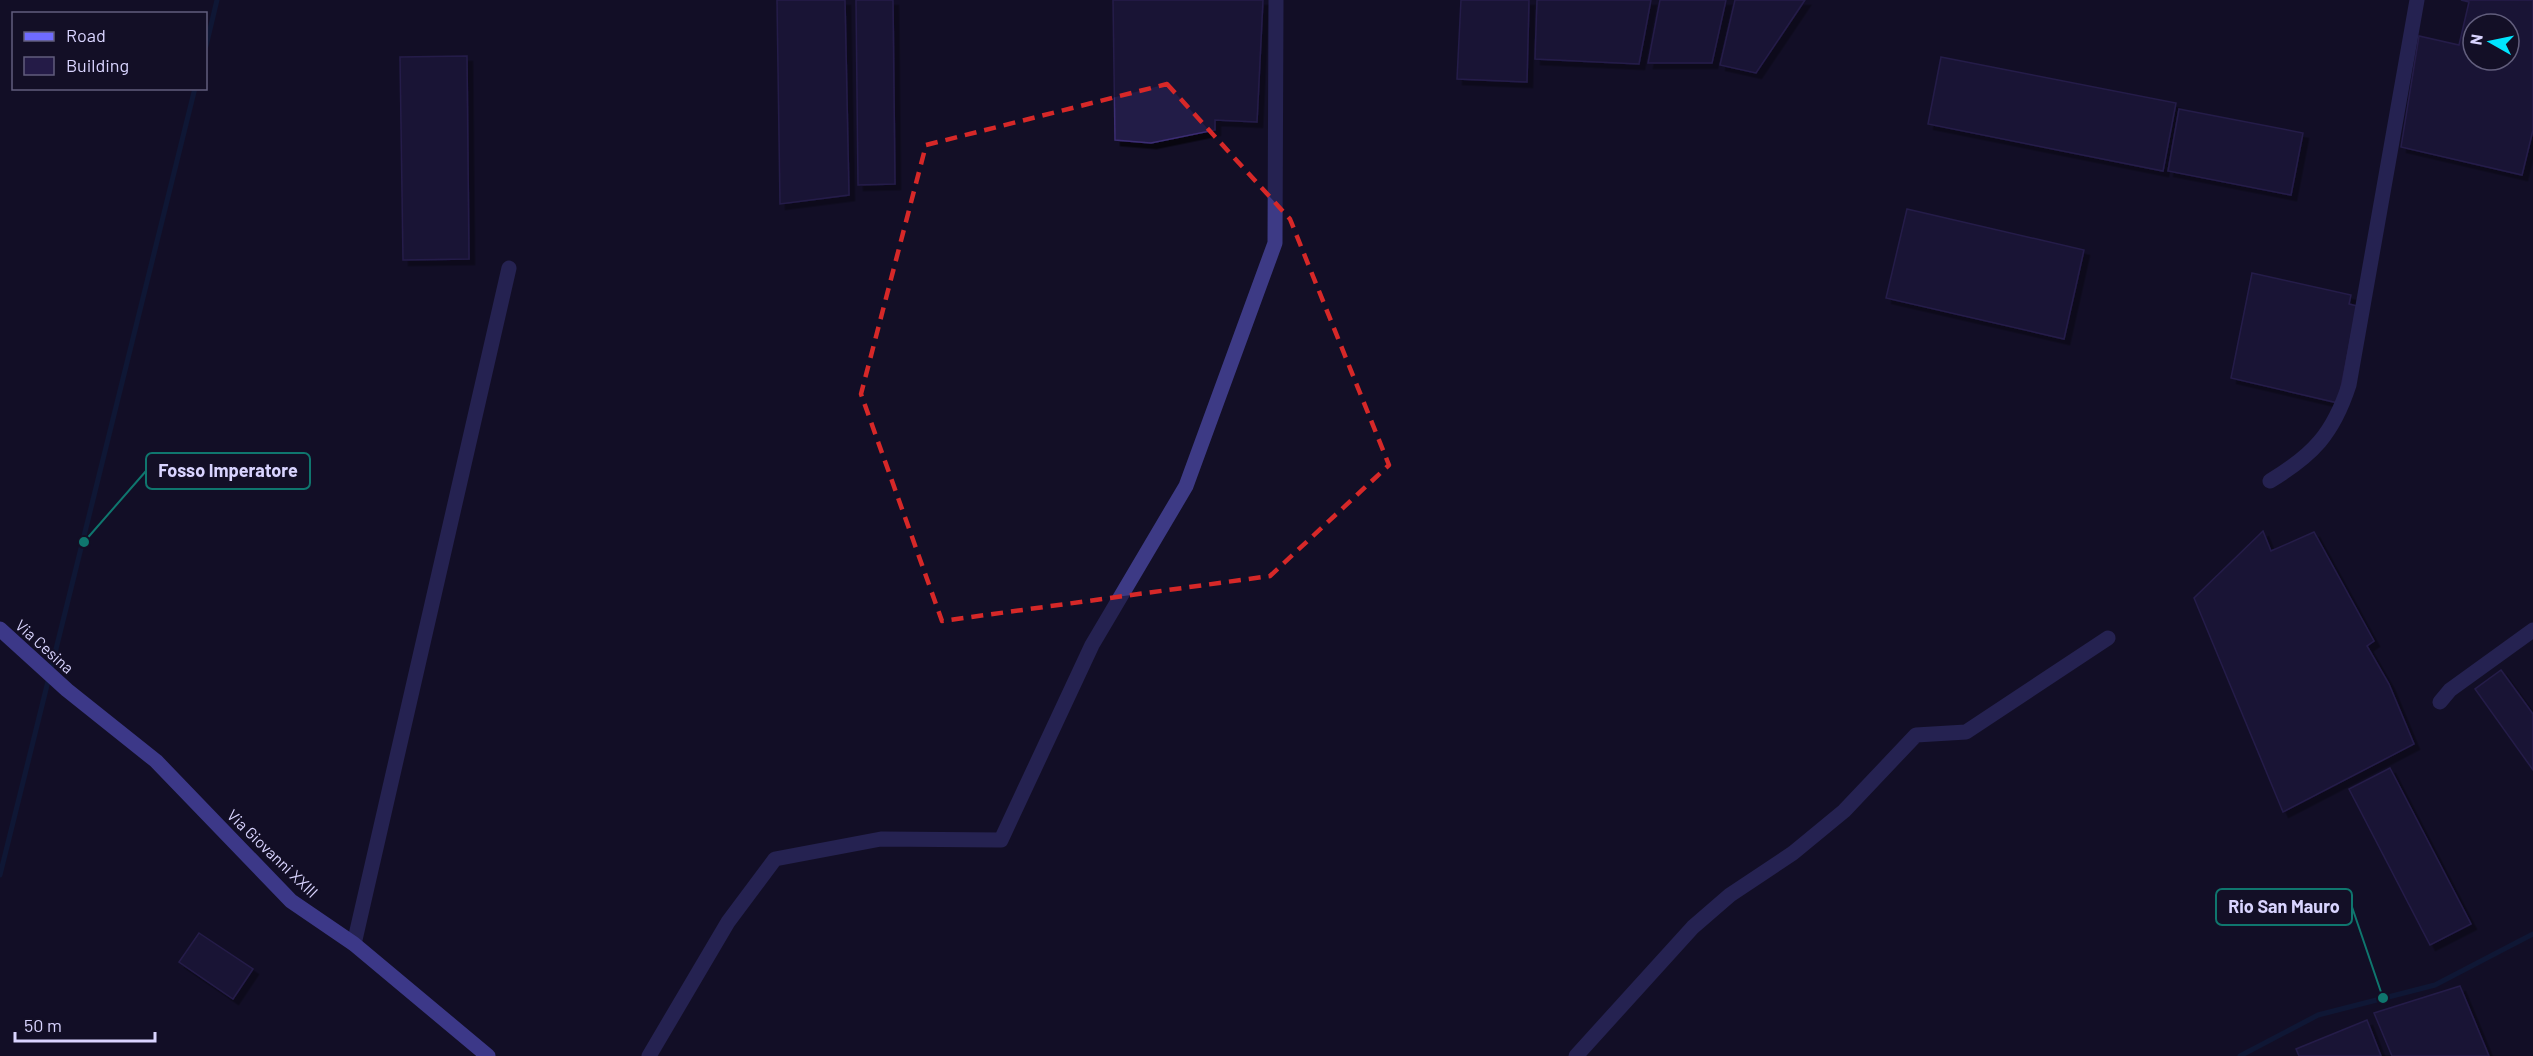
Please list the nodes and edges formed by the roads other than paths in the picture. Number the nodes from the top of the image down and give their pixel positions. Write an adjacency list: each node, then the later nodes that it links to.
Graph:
1 (1276, 0): 12 (street)
2 (2417, 0): 4 (street)
3 (509, 268): 10 (street)
4 (2270, 481)
5 (0, 629): 8 (main road, Via Cesina)
6 (2533, 630): 9 (street)
7 (2109, 638): 13 (street)
8 (67, 690): 10 (main road, Via Giovanni XXIII)
9 (2440, 702)
10 (354, 944): 11 (main road, Via Giovanni XXIII)
11 (488, 1056)
12 (649, 1056)
13 (1576, 1056)

